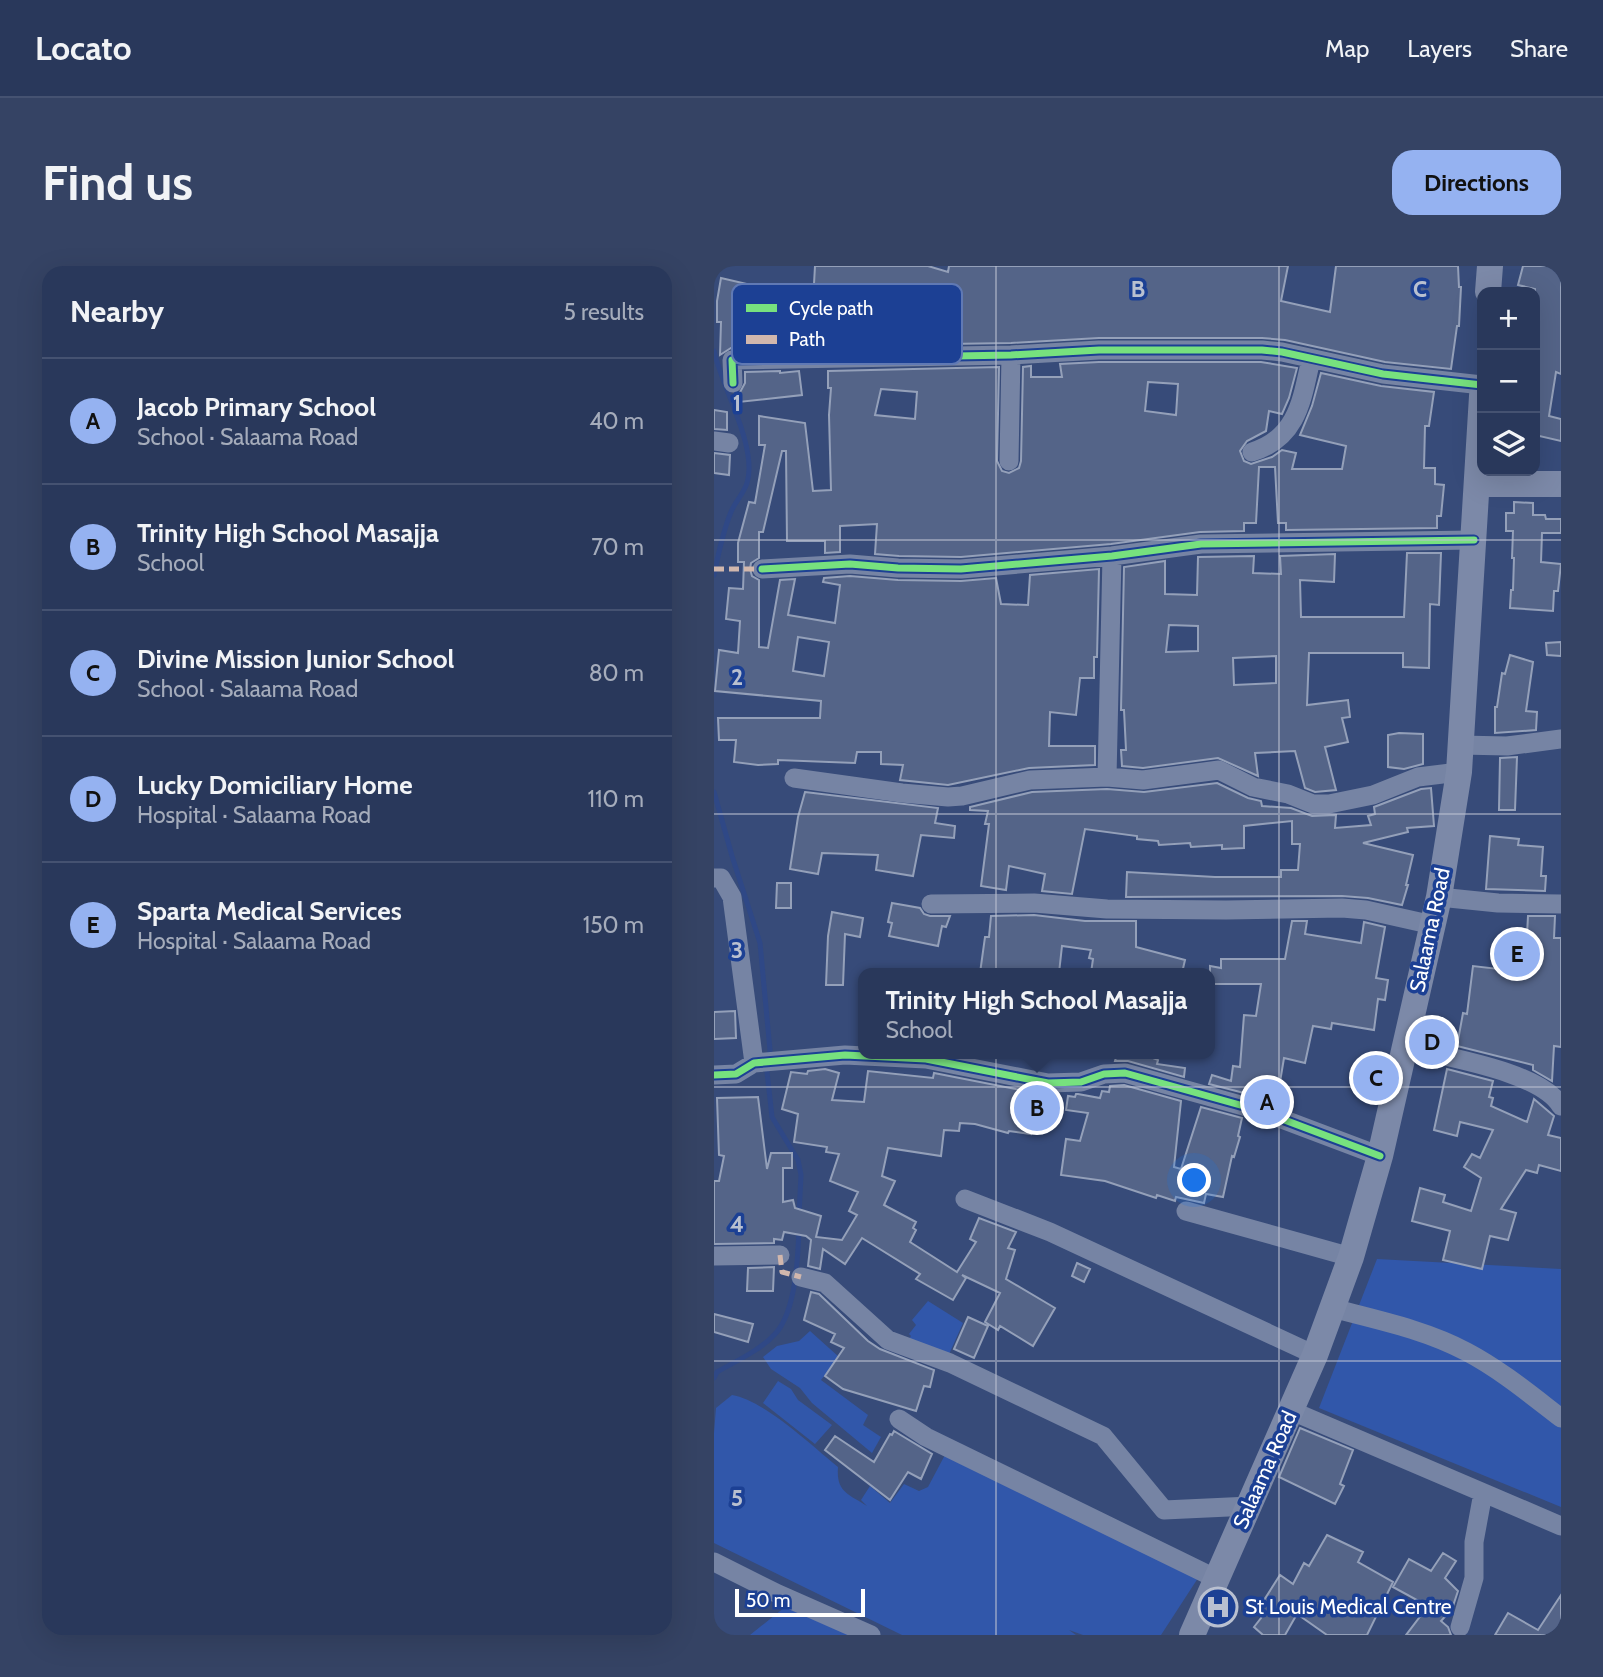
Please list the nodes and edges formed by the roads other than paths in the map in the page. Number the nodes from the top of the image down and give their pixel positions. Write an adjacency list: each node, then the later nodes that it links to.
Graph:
1 (1490, 266): 2 (main road)
2 (1488, 287)
3 (1011, 355): 4 (street); 5 (street); 9 (street)
4 (962, 356)
5 (1311, 359): 6 (street); 8 (street)
6 (1477, 383)
7 (1481, 413): 10 (main road, Salaama Road)
8 (1252, 452)
9 (1009, 461)
10 (1477, 484): 11 (main road); 12 (main road, Salaama Road)
11 (1561, 484)
12 (1474, 540): 13 (street); 16 (main road, Salaama Road)
13 (1112, 556): 14 (street); 18 (street)
14 (762, 569)
15 (1561, 739): 16 (street)
16 (1461, 746): 17 (main road, Salaama Road)
17 (1459, 772): 18 (street); 21 (main road, Salaama Road)
18 (1107, 777): 19 (street)
19 (794, 778)
20 (714, 878): 28 (street)
21 (1439, 897): 23 (street); 24 (main road, Salaama Road)
22 (931, 904): 24 (street)
23 (1561, 904)
24 (1433, 925): 25 (main road, Salaama Road)
25 (1406, 1047): 30 (street); 31 (main road, Salaama Road)
26 (858, 1056): 28 (street)
27 (926, 1059): 31 (street)
28 (759, 1063): 29 (street)
29 (714, 1075)
30 (1561, 1106)
31 (1380, 1156): 36 (main road, Salaama Road)
32 (965, 1199): 39 (street)
33 (1186, 1211): 36 (street)
34 (780, 1255): 35 (street)
35 (714, 1256)
36 (1352, 1257): 38 (main road, Salaama Road)
37 (801, 1277): 44 (street)
38 (1332, 1308): 39 (main road, Salaama Road); 41 (street)
39 (1315, 1354): 40 (main road, Salaama Road)
40 (1292, 1411): 43 (street); 44 (main road, Salaama Road)
41 (1561, 1418)
42 (899, 1419): 47 (street)
43 (1483, 1493): 45 (street); 48 (street)
44 (1250, 1506): 47 (main road, Salaama Road)
45 (1561, 1526)
46 (714, 1562): 49 (street)
47 (1217, 1579): 50 (main road, Salaama Road)
48 (1460, 1627)
49 (871, 1635)
50 (1192, 1635)

